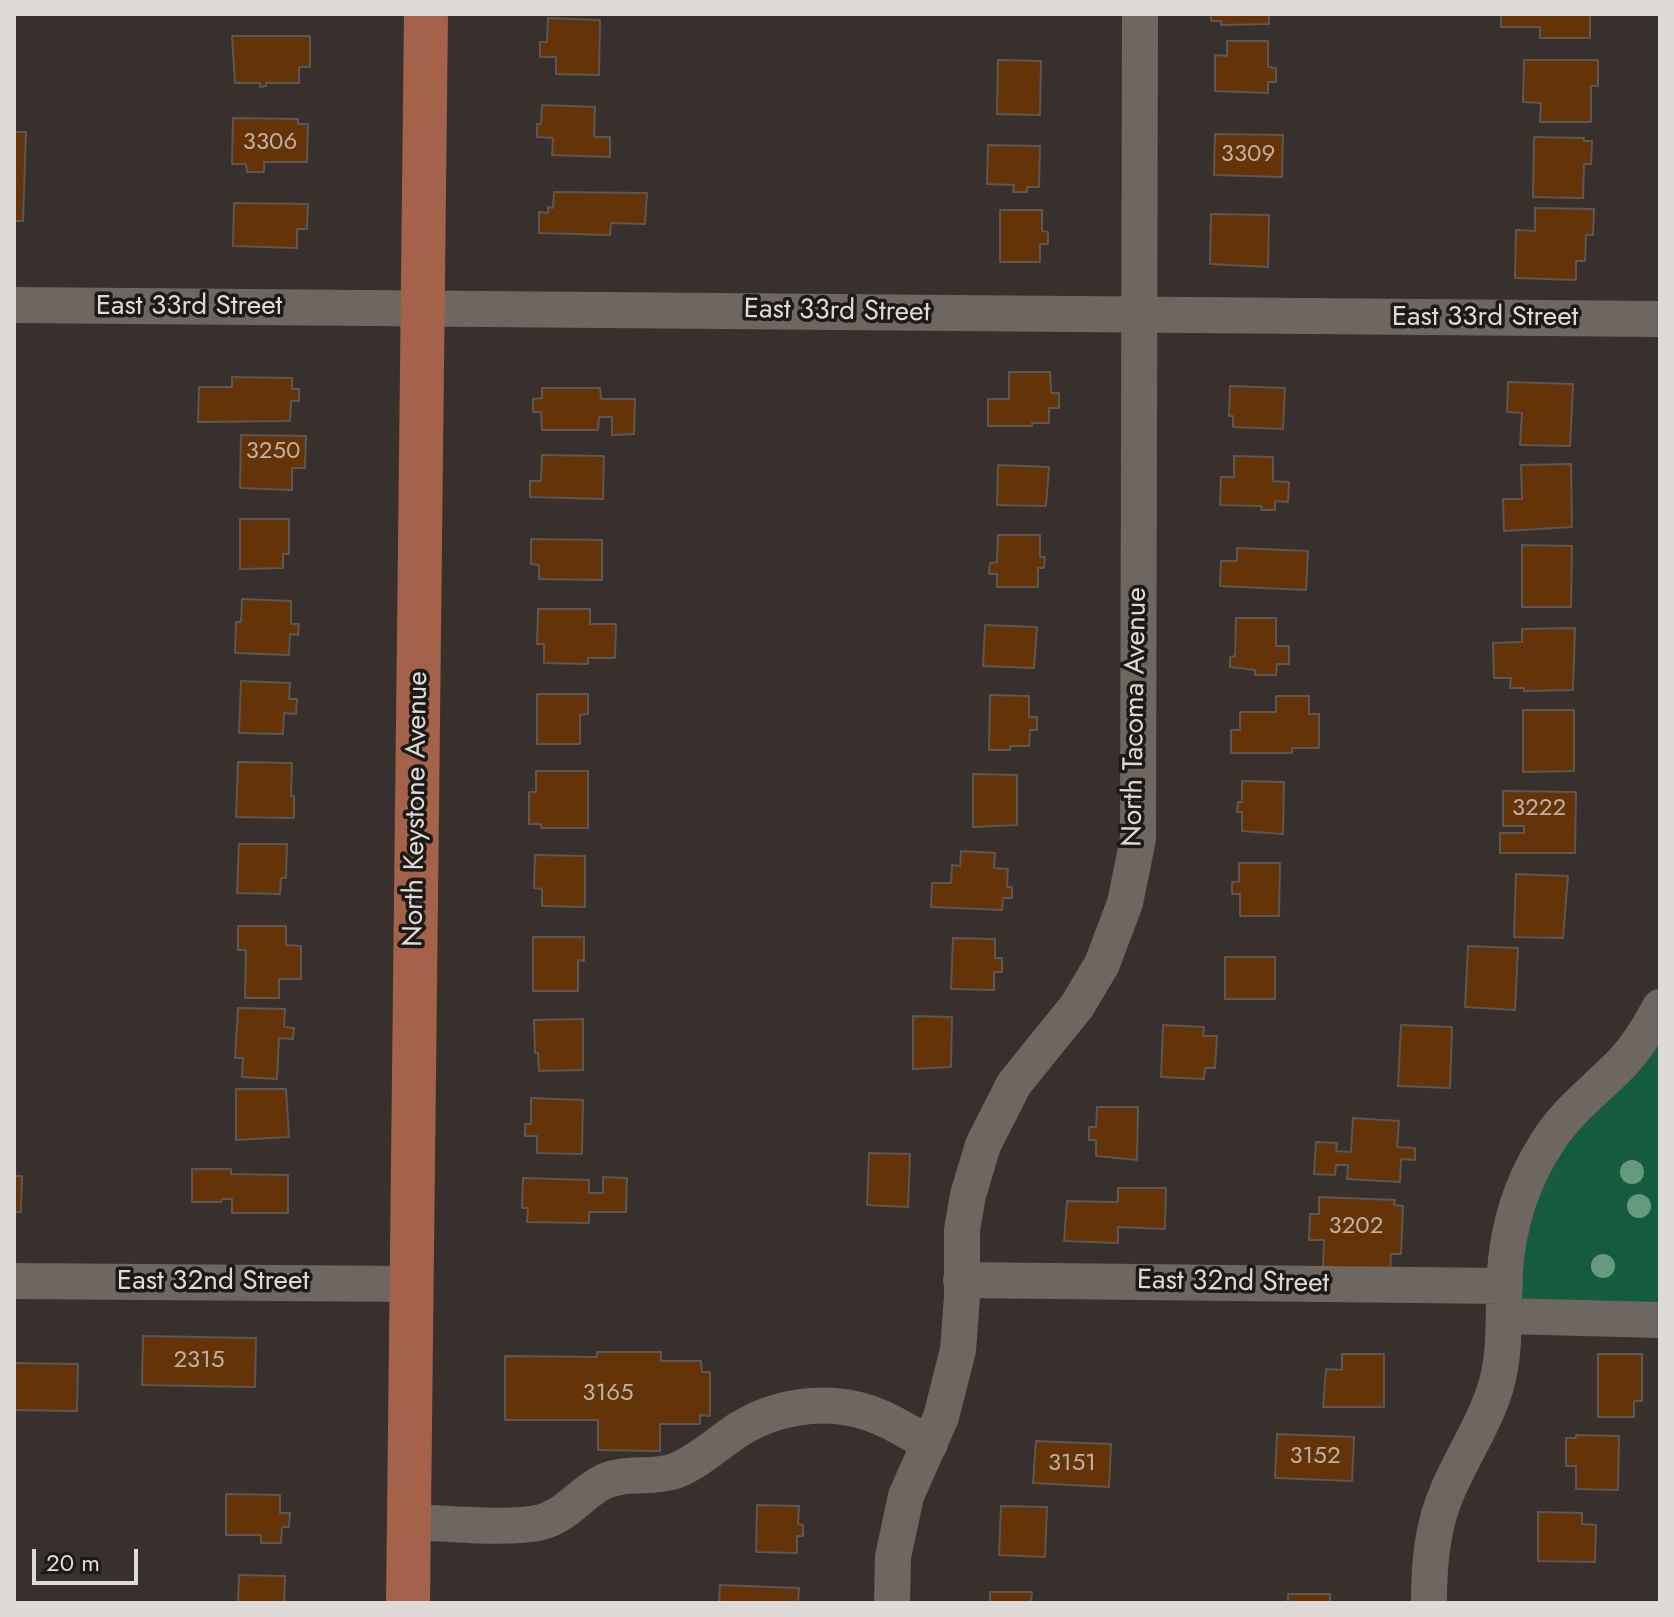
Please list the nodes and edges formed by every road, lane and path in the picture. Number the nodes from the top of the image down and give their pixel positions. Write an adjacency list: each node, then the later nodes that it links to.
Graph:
1 (426, 14): 4 (main road, North Keystone Avenue)
2 (1140, 14): 5 (street, North Tacoma Avenue)
3 (14, 305): 4 (street, East 33rd Street)
4 (423, 309): 5 (street, East 33rd Street); 10 (main road, North Keystone Avenue)
5 (1141, 315): 6 (street, East 33rd Street); 8 (street, North Tacoma Avenue)
6 (1660, 319)
7 (1660, 1007): 11 (street)
8 (961, 1280): 11 (street, East 32nd Street); 13 (street, North Tacoma Avenue)
9 (14, 1281): 10 (street, East 32nd Street)
10 (411, 1284): 14 (main road, North Keystone Avenue)
11 (1505, 1301): 12 (street, East 32nd Street); 17 (street)
12 (1660, 1320)
13 (930, 1444): 14 (street); 16 (street, North Tacoma Avenue)
14 (409, 1522): 15 (main road, North Keystone Avenue)
15 (408, 1603)
16 (892, 1603)
17 (1429, 1603)

